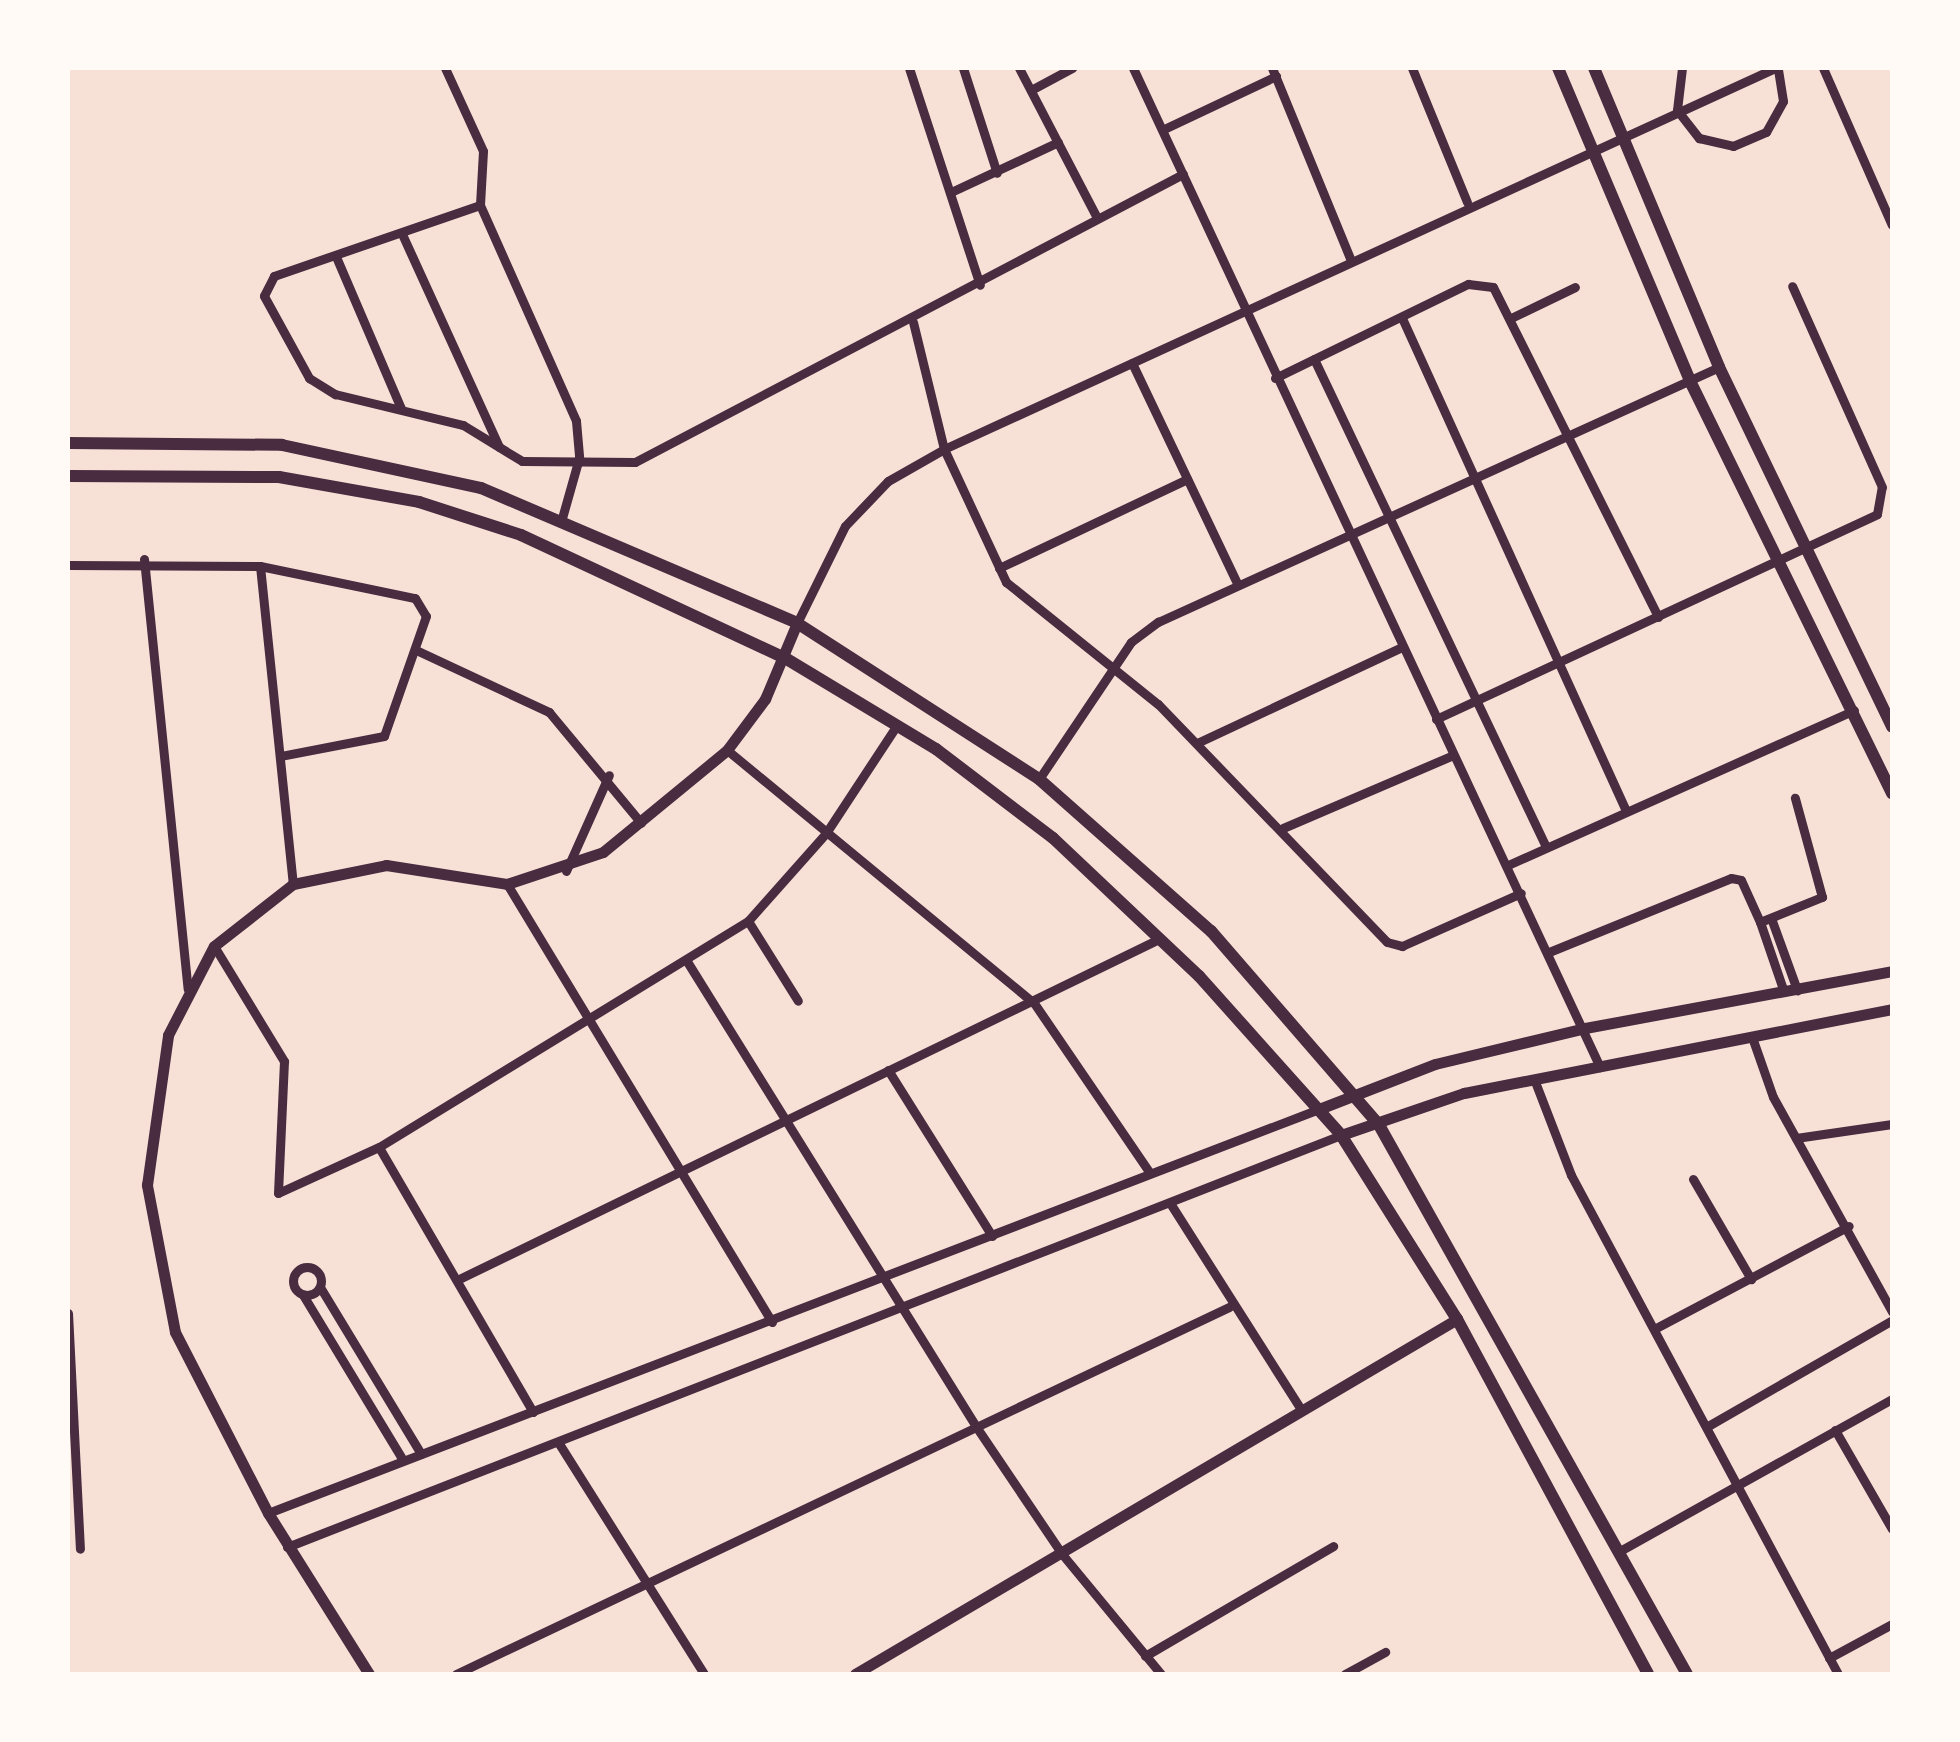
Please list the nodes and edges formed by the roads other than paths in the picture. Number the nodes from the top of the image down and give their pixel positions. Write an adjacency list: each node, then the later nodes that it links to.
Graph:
1 (446, 68): 24 (street)
2 (909, 68): 22 (street)
3 (964, 68): 20 (street)
4 (1019, 68): 14 (street)
5 (1072, 68): 14 (street)
6 (1133, 68): 16 (street)
7 (1412, 68): 23 (street)
8 (1558, 68): 19 (main road)
9 (1594, 68): 17 (main road)
10 (1682, 68): 15 (street)
11 (1777, 68): 15 (street); 15 (street)
12 (1822, 68): 26 (street)
13 (1274, 72): 16 (street); 28 (street)
14 (1031, 90): 18 (street)
15 (1677, 110): 17 (street)
16 (1164, 129): 21 (street)
17 (1623, 134): 19 (street); 39 (main road)
18 (1058, 142): 20 (street); 25 (street)
19 (1591, 148): 23 (street); 41 (main road)
20 (997, 173): 22 (street)
21 (1183, 174): 25 (street); 33 (street)
22 (951, 192): 30 (street)
23 (1467, 202): 28 (street)
24 (480, 206): 27 (street); 47 (street)
25 (1097, 218): 30 (street)
26 (1892, 225)
27 (402, 234): 29 (street); 46 (street)
28 (1350, 258): 33 (street)
29 (337, 259): 42 (street); 42 (street)
30 (980, 286): 36 (street)
31 (1792, 286): 51 (street)
32 (1576, 287): 35 (street)
33 (1244, 315): 38 (street); 40 (street)
34 (1402, 318): 35 (street); 37 (street); 50 (street)
35 (1511, 318): 43 (street)
36 (913, 322): 45 (street); 47 (street)
37 (1314, 360): 40 (street); 54 (street)
38 (1132, 363): 45 (street); 49 (street)
39 (1719, 367): 41 (street); 56 (main road)
40 (1275, 378): 55 (street)
41 (1691, 383): 43 (street); 58 (main road)
42 (401, 408): 46 (street)
43 (1568, 439): 50 (street); 63 (street)
44 (68, 443): 53 (main road)
45 (944, 449): 61 (street); 64 (street)
46 (500, 450): 47 (street)
47 (579, 458): 53 (street)
48 (68, 476): 67 (main road)
49 (1187, 479): 61 (street); 62 (street)
50 (1481, 481): 54 (street); 68 (street)
51 (1883, 506): 52 (street); 56 (street)
52 (1892, 513)
53 (562, 518): 64 (main road)
54 (1392, 522): 55 (street); 70 (street)
55 (1351, 540): 62 (street); 65 (street)
56 (1807, 546): 58 (street); 74 (main road)
57 (144, 559): 59 (street); 60 (street); 101 (street)
58 (1780, 561): 63 (street); 71 (main road)
59 (68, 565)
60 (260, 566): 66 (street); 78 (street)
61 (998, 568): 69 (street)
62 (1238, 585): 69 (street)
63 (1658, 617): 68 (street)
64 (798, 623): 67 (street); 80 (main road)
65 (1402, 647): 72 (street); 75 (street)
66 (416, 650): 78 (street); 79 (street)
67 (786, 658): 73 (main road); 76 (street)
68 (1560, 660): 70 (street); 83 (street)
69 (1116, 671): 75 (street); 80 (street)
70 (1475, 702): 72 (street); 87 (street)
71 (1856, 708): 81 (main road); 83 (street)
72 (1436, 719): 77 (street)
73 (897, 725): 86 (street); 96 (main road)
74 (1892, 726)
75 (1197, 743): 85 (street)
76 (727, 750): 84 (street); 86 (street)
77 (1453, 754): 85 (street); 88 (street)
78 (280, 756): 90 (street)
79 (609, 776): 84 (street); 89 (street)
80 (1039, 779): 112 (main road)
81 (1892, 793)
82 (1795, 798): 93 (street)
83 (1626, 811): 87 (street)
84 (643, 825): 89 (street)
85 (1283, 828): 92 (street)
86 (826, 832): 94 (street); 104 (street)
87 (1546, 847): 88 (street)
88 (1508, 866): 92 (street)
89 (566, 870): 91 (street)
90 (293, 884): 91 (street); 97 (street)
91 (507, 884): 106 (street)
92 (1522, 893): 98 (street)
93 (1770, 918): 95 (street); 102 (street)
94 (748, 921): 99 (street); 103 (street)
95 (1760, 922): 98 (street); 102 (street)
96 (1159, 938): 104 (street); 113 (main road)
97 (214, 946): 101 (street); 119 (street)
98 (1549, 952): 107 (street)
99 (688, 963): 106 (street); 114 (street)
100 (1892, 971): 102 (street)
101 (188, 989): 150 (street)
102 (1791, 991): 107 (street)
103 (798, 1002)
104 (1034, 1003): 110 (street); 121 (street)
105 (1892, 1009): 108 (street)
106 (588, 1022): 119 (street); 120 (street)
107 (1585, 1028): 109 (street); 112 (street)
108 (1753, 1040): 109 (street); 118 (street)
109 (1600, 1067): 111 (street)
110 (888, 1070): 114 (street); 125 (street)
111 (1534, 1079): 116 (street); 137 (street)
112 (1356, 1096): 113 (street); 116 (main road)
113 (1319, 1110): 117 (main road); 121 (street)
114 (783, 1118): 120 (street); 127 (street)
115 (1892, 1124): 118 (street)
116 (1379, 1125): 117 (street); 155 (main road)
117 (1342, 1135): 123 (street); 135 (main road)
118 (1796, 1138): 124 (street)
119 (379, 1147): 126 (street)
120 (681, 1169): 126 (street); 136 (street)
121 (1150, 1173): 125 (street)
122 (1693, 1179): 128 (street)
123 (1170, 1203): 131 (street); 132 (street)
124 (1849, 1226): 128 (street); 134 (street)
125 (992, 1236): 127 (street)
126 (457, 1280): 142 (street)
127 (882, 1280): 131 (street); 136 (street)
128 (1752, 1280): 137 (street)
129 (320, 1287): 130 (street); 130 (street); 138 (street)
130 (303, 1295): 139 (street)
131 (897, 1304): 144 (street); 146 (street)
132 (1229, 1307): 141 (street); 144 (street)
133 (68, 1313): 154 (street)
134 (1892, 1316): 143 (street)
135 (1457, 1320): 141 (street); 168 (main road)
136 (772, 1322): 142 (street)
137 (1656, 1328): 143 (street)
138 (355, 1344): 139 (street); 147 (street)
139 (339, 1354): 148 (street)
140 (1892, 1399): 145 (street)
141 (1302, 1411): 156 (street)
142 (533, 1412): 147 (street)
143 (1708, 1426): 149 (street)
144 (977, 1428): 156 (street); 157 (street)
145 (1835, 1430): 149 (street); 151 (street)
146 (558, 1442): 153 (street); 157 (street)
147 (421, 1454): 148 (street)
148 (404, 1460): 150 (street)
149 (1740, 1487): 155 (street); 161 (street)
150 (268, 1513): 153 (street)
151 (1892, 1528)
152 (1333, 1546): 160 (street)
153 (288, 1547): 162 (street)
154 (80, 1549)
155 (1618, 1552): 169 (main road)
156 (1062, 1554): 160 (street); 165 (street)
157 (650, 1582): 163 (street); 164 (street)
158 (1892, 1624): 161 (street)
159 (1385, 1652): 167 (street)
160 (1145, 1656): 166 (street)
161 (1829, 1658): 170 (street)
162 (369, 1674)
163 (456, 1674)
164 (704, 1674)
165 (855, 1674)
166 (1161, 1674)
167 (1345, 1674)
168 (1648, 1674)
169 (1687, 1674)
170 (1838, 1674)

